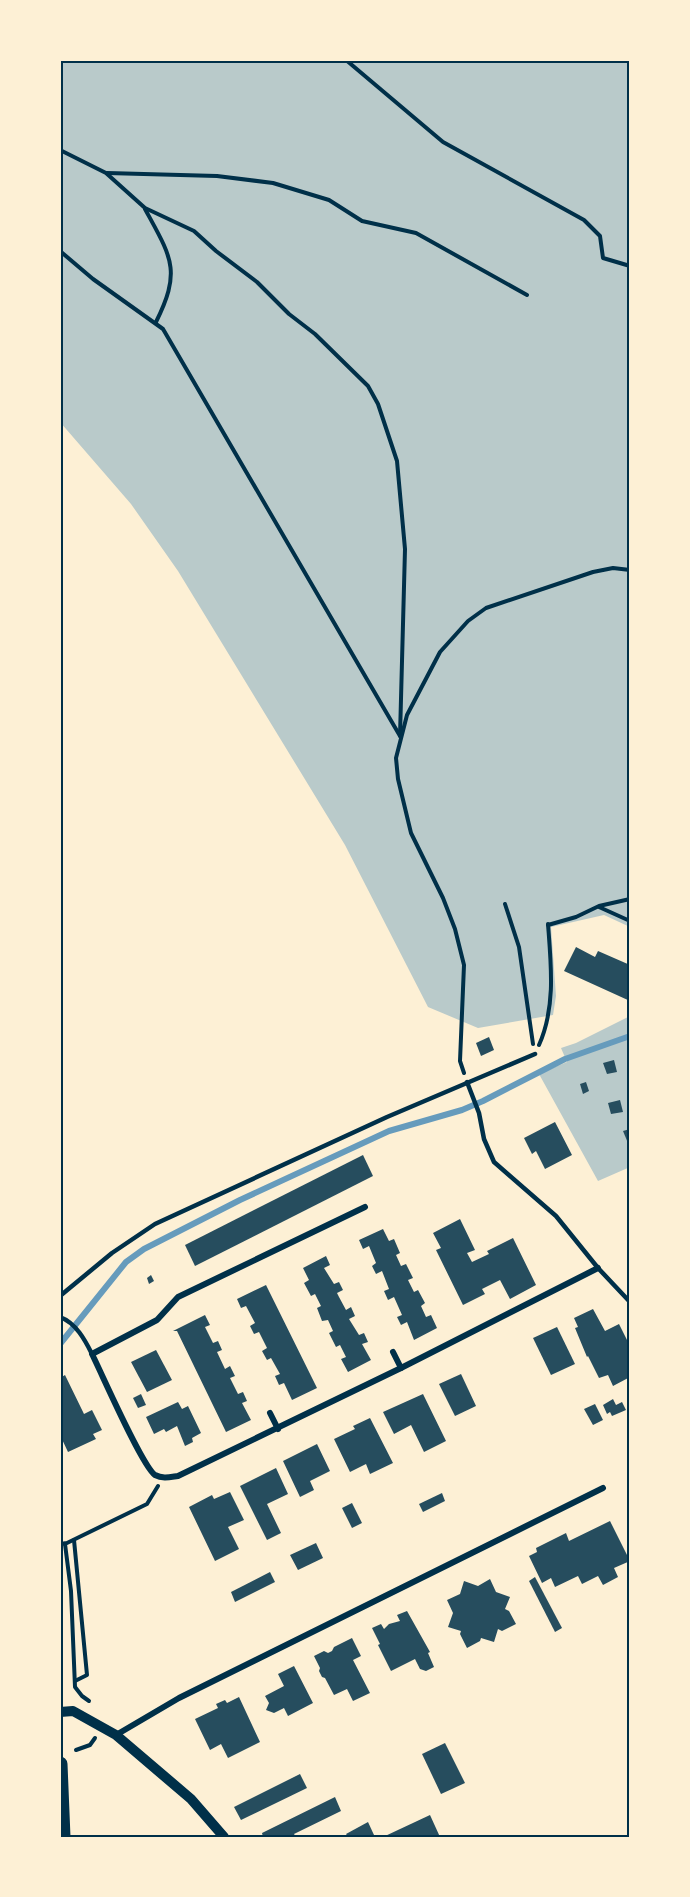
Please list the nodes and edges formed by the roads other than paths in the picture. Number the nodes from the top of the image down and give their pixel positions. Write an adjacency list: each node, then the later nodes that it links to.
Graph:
1 (535, 1054): 2 (lane)
2 (467, 1082): 4 (lane); 5 (lane)
3 (365, 1207): 9 (street)
4 (598, 1268): 6 (lane); 10 (street)
5 (60, 1296)
6 (630, 1302)
7 (60, 1317): 9 (lane)
8 (393, 1353): 10 (street)
9 (92, 1354): 12 (street)
10 (401, 1368): 12 (street)
11 (270, 1413): 12 (street)
12 (278, 1429)
13 (603, 1488): 15 (street)
14 (60, 1712): 15 (street)
15 (116, 1735): 18 (street)
16 (60, 1764): 17 (main road)
17 (63, 1837)
18 (224, 1837)

